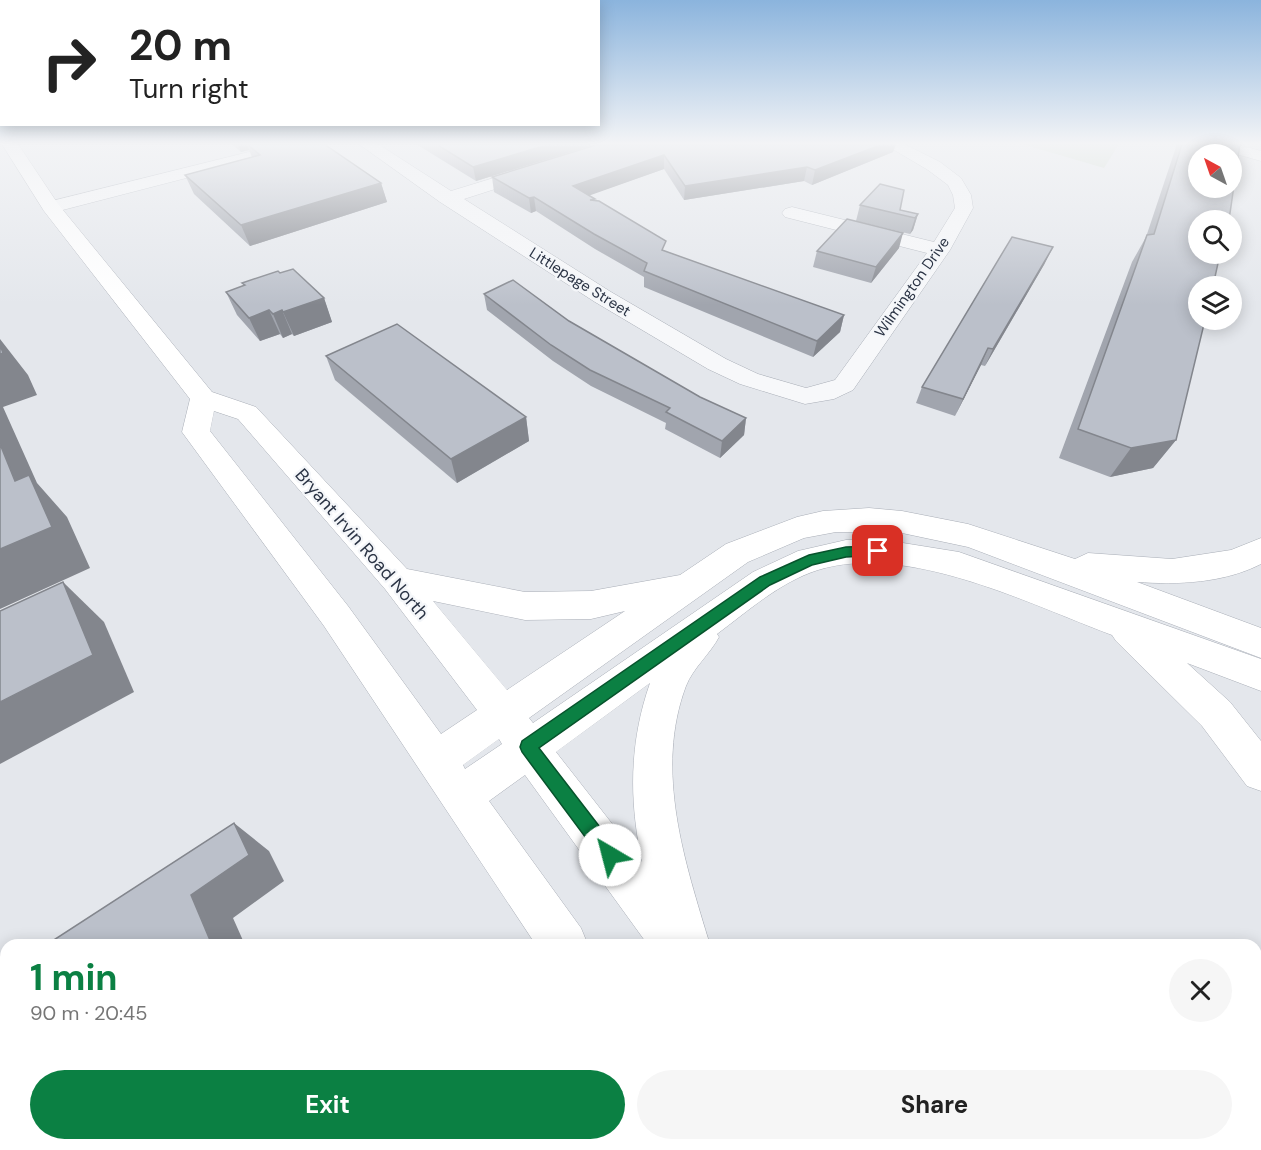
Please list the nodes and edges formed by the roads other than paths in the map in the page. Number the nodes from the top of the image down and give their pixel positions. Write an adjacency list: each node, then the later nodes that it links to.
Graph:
1 (45, 198): 5 (main road)
2 (88, 198): 5 (street)
3 (447, 198): 8 (street, Littlepage Street)
4 (962, 198): 7 (street, Wilmington Drive)
5 (51, 207): 9 (main road)
6 (792, 213): 7 (street)
7 (940, 250): 8 (street, Wilmington Drive)
8 (805, 396)
9 (203, 398): 12 (main road, Bryant Irvin Road North); 19 (main road)
10 (1261, 550): 11 (main road)
11 (1042, 560): 13 (main road); 16 (main road)
12 (397, 580): 13 (main road); 18 (main road, Bryant Irvin Road North)
13 (689, 584): 18 (main road)
14 (715, 616): 15 (main road); 18 (main road); 24 (main road)
15 (1116, 620): 17 (main road); 20 (main road)
16 (1261, 643)
17 (1261, 675)
18 (516, 730): 19 (main road); 21 (main road); 23 (main road, Bryant Irvin Road North)
19 (435, 761): 21 (main road)
20 (1261, 771)
21 (461, 796): 22 (main road)
22 (560, 939)
23 (673, 939)
24 (684, 939)

